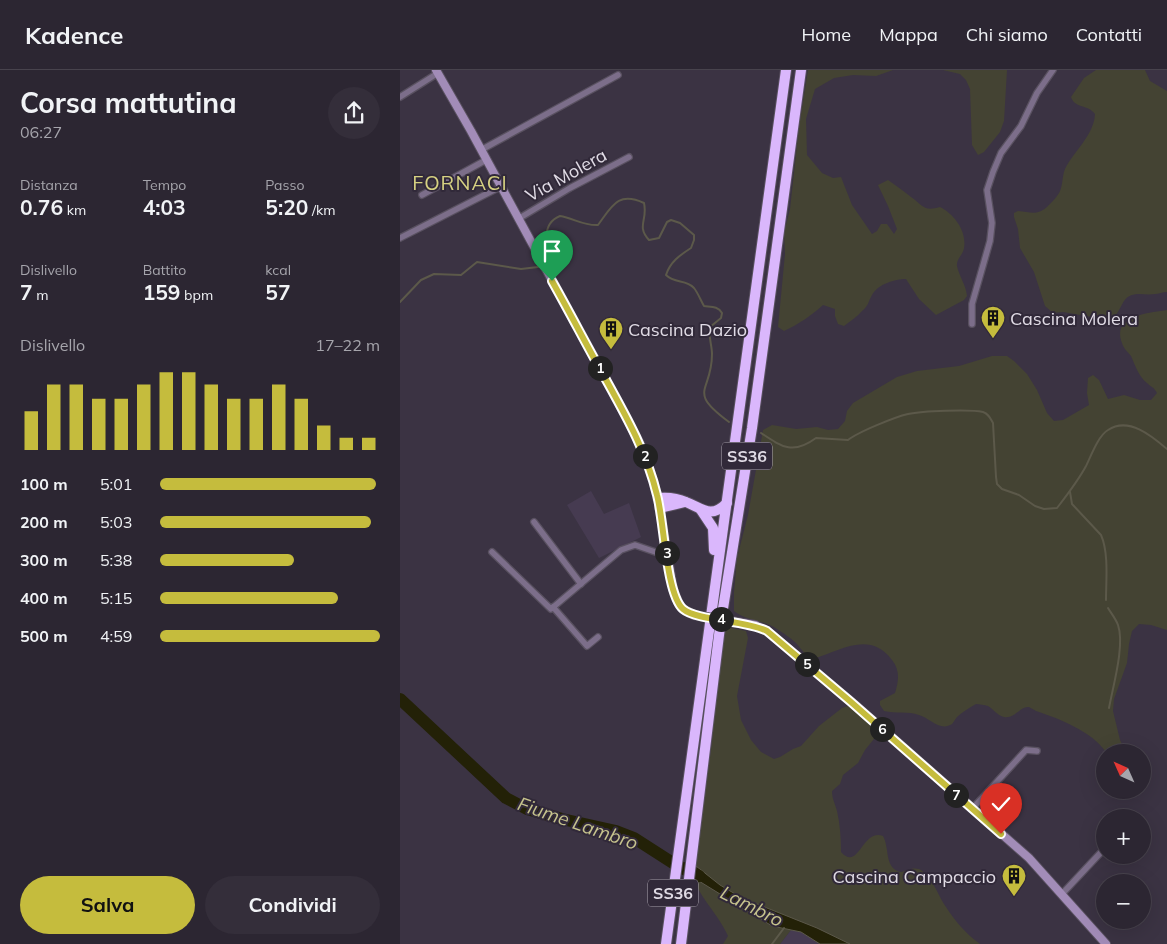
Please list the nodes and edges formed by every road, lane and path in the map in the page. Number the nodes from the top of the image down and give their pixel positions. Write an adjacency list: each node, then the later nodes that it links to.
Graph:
1 (786, 70): 16 (highway, SS36)
2 (801, 70): 30 (highway, SS36)
3 (1053, 70): 14 (street)
4 (437, 72): 6 (street); 7 (street)
5 (618, 76): 7 (street)
6 (400, 97)
7 (481, 150): 9 (street)
8 (629, 157): 12 (street, Via Molera)
9 (486, 160): 10 (street); 11 (street)
10 (500, 187): 12 (street); 13 (street)
11 (422, 194)
12 (518, 219): 15 (street)
13 (400, 238)
14 (972, 324)
15 (659, 503): 17 (highway); 20 (street)
16 (727, 503): 17 (highway); 23 (highway, SS36)
17 (701, 510): 23 (highway)
18 (534, 522): 21 (street)
19 (492, 552): 22 (street)
20 (668, 556): 21 (street); 26 (street, bridge)
21 (581, 584): 22 (street)
22 (553, 607): 24 (street)
23 (707, 631): 29 (highway, SS36)
24 (598, 637)
25 (1037, 751): 26 (street)
26 (972, 809): 28 (street)
27 (1096, 858): 28 (street)
28 (1062, 894): 31 (street)
29 (666, 944)
30 (681, 944)
31 (1106, 944)

